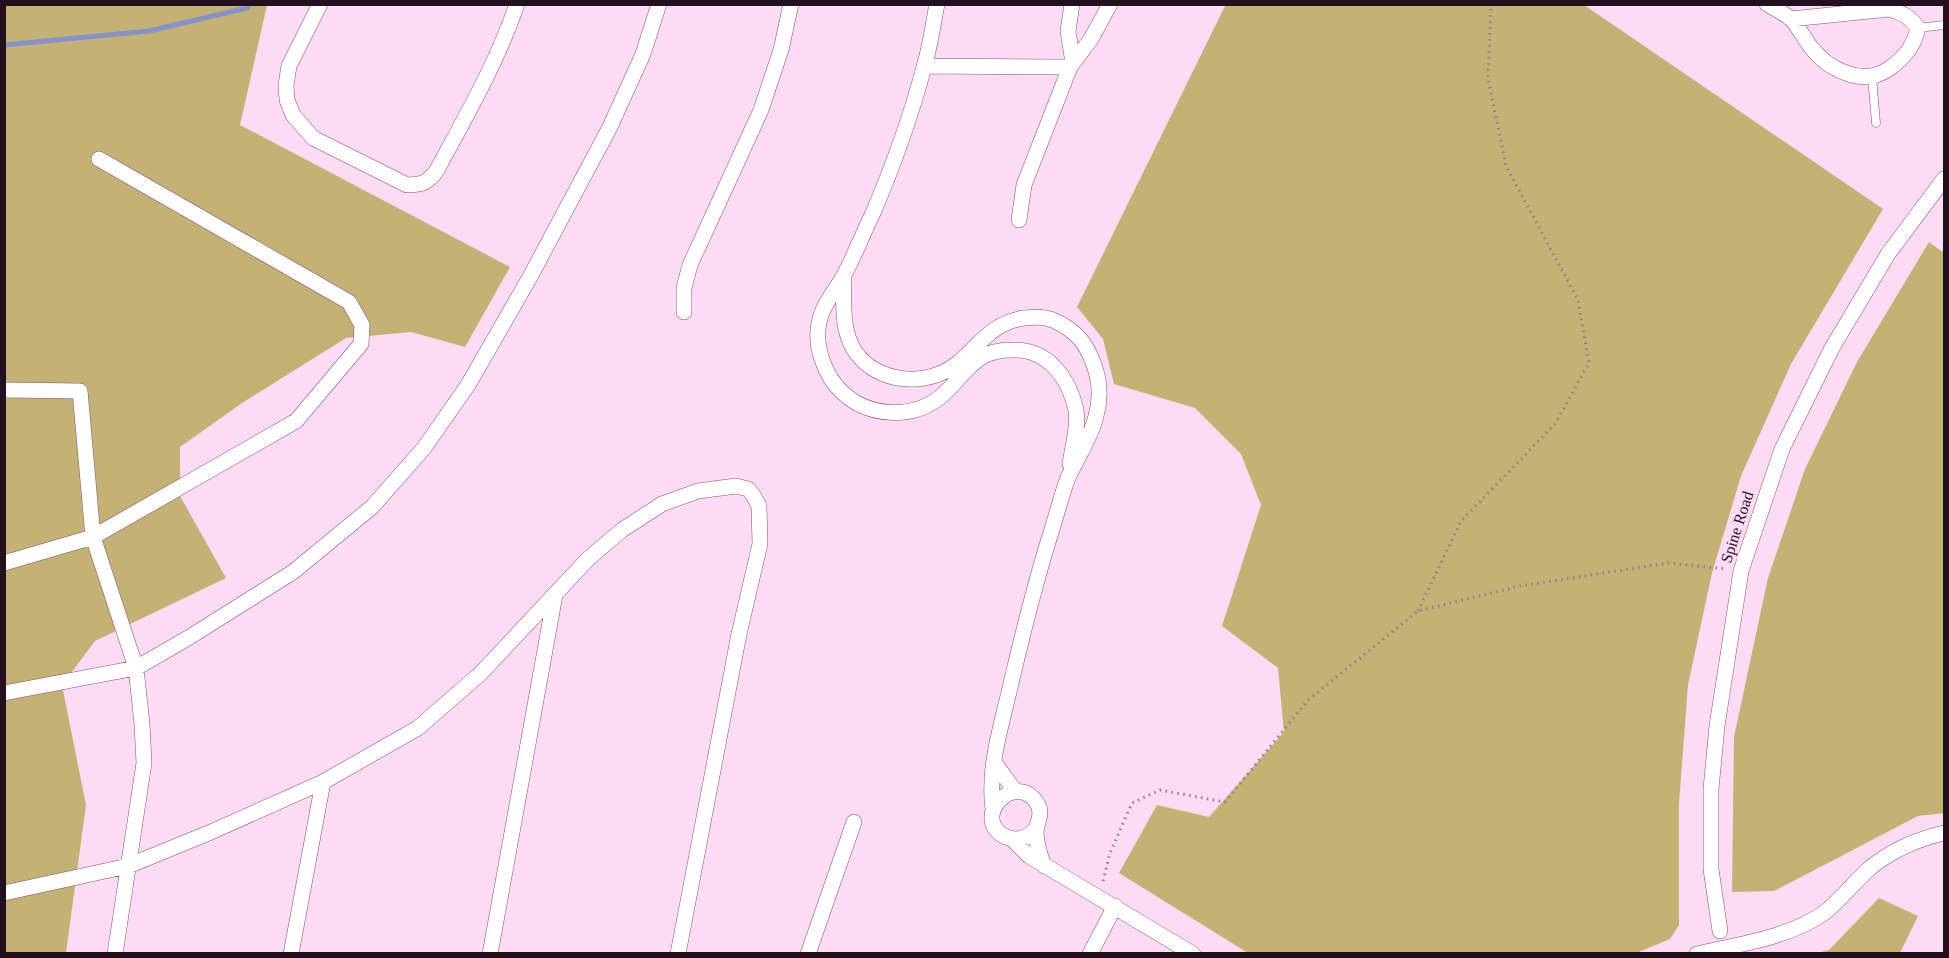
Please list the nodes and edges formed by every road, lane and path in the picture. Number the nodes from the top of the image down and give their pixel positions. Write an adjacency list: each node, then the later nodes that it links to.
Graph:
1 (320, 4): 2 (street)
2 (517, 4)
3 (659, 4): 29 (street)
4 (791, 4): 21 (street)
5 (937, 4): 14 (street)
6 (1072, 4): 13 (street)
7 (1110, 4): 13 (street)
8 (1494, 4): 28 (path)
9 (1767, 4): 10 (street)
10 (1791, 19): 12 (street); 15 (street)
11 (1944, 25): 12 (lane)
12 (1918, 28): 15 (street)
13 (1071, 65): 14 (street); 19 (street)
14 (925, 66): 20 (street)
15 (1872, 77): 16 (lane)
16 (1876, 123)
17 (99, 159): 24 (street)
18 (1944, 179): 26 (street, Spine Road)
19 (1018, 220)
20 (844, 275): 23 (street); 23 (street)
21 (684, 312)
22 (4, 390): 24 (street)
23 (1068, 479): 31 (street)
24 (93, 537): 25 (street); 29 (street)
25 (4, 563)
26 (1741, 571): 28 (path); 44 (street, Spine Road)
27 (555, 595): 32 (street); 49 (street); 50 (street)
28 (1418, 611): 42 (path)
29 (136, 668): 30 (street); 39 (street)
30 (4, 693)
31 (994, 762): 33 (street); 34 (street)
32 (323, 782): 39 (street); 48 (street)
33 (1016, 791): 34 (street); 36 (street)
34 (993, 809): 38 (street)
35 (854, 822): 51 (street)
36 (1036, 830): 38 (street); 40 (street)
37 (1944, 833): 45 (street)
38 (1012, 839): 40 (street)
39 (128, 866): 41 (street); 47 (street)
40 (1044, 866): 42 (street)
41 (4, 893)
42 (1099, 896): 43 (street)
43 (1116, 906): 52 (street); 53 (street)
44 (1720, 931): 45 (street); 46 (street, Spine Road)
45 (1734, 949): 46 (street)
46 (1718, 951): 54 (street)
47 (115, 954)
48 (291, 954)
49 (490, 954)
50 (678, 954)
51 (808, 954)
52 (1090, 954)
53 (1192, 954)
54 (1697, 954)

